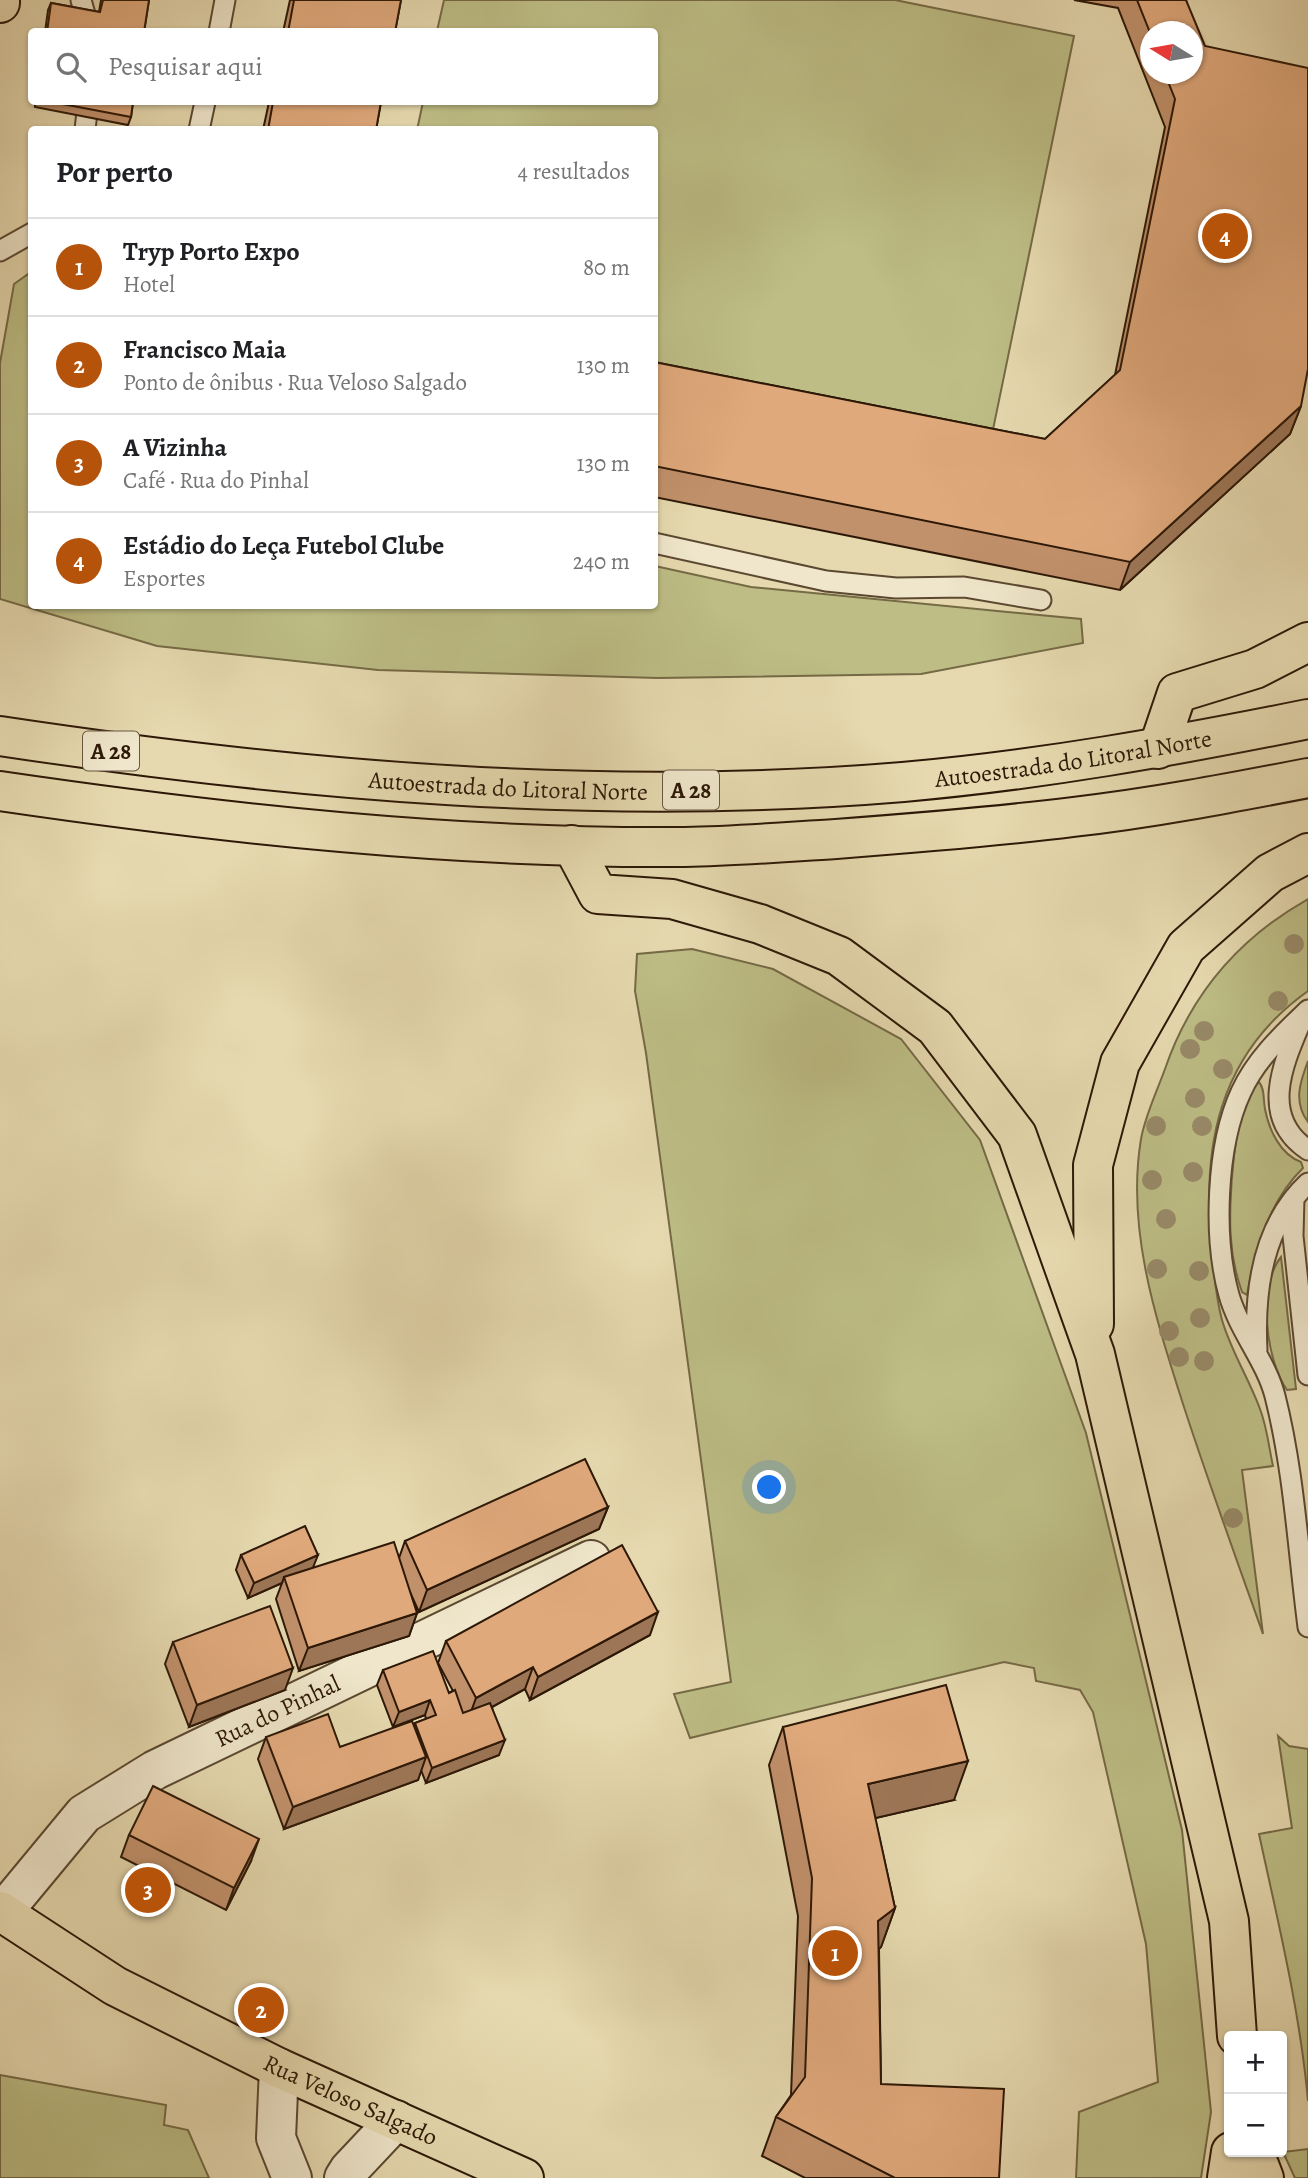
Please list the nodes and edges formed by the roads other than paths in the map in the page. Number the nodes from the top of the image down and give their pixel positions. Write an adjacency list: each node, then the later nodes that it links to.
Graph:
1 (81, 0): 3 (lane)
2 (225, 0): 4 (lane)
3 (89, 28)
4 (220, 28)
5 (88, 105): 7 (lane)
6 (204, 105): 8 (lane)
7 (85, 126)
8 (200, 126)
9 (28, 235): 10 (lane)
10 (0, 251)
11 (658, 544): 12 (lane)
12 (1041, 600)
13 (1308, 642): 16 (main road)
14 (1308, 719): 16 (main road, Autoestrada do Litoral Norte / A 28)
15 (0, 736): 16 (main road, Autoestrada do Litoral Norte / A 28)
16 (1158, 749)
17 (1308, 778): 19 (main road, A 28)
18 (0, 791): 19 (main road, A 28)
19 (572, 845): 24 (main road)
20 (1308, 853): 24 (main road)
21 (1306, 1012): 22 (lane); 25 (lane)
22 (1308, 1150)
23 (1301, 1189): 25 (lane); 26 (lane)
24 (1095, 1354): 30 (main road)
25 (1257, 1358): 28 (lane)
26 (1308, 1375)
27 (591, 1560): 29 (street, Rua do Pinhal)
28 (1308, 1627)
29 (1, 1912): 31 (main road, Rua Veloso Salgado)
30 (1237, 2031)
31 (279, 2068): 32 (main road, Rua Veloso Salgado); 35 (street)
32 (396, 2120): 36 (street); 37 (main road, Rua Veloso Salgado)
33 (1230, 2157): 38 (main road)
34 (1256, 2157): 39 (main road)
35 (292, 2178)
36 (344, 2178)
37 (524, 2178)
38 (1227, 2178)
39 (1264, 2178)

